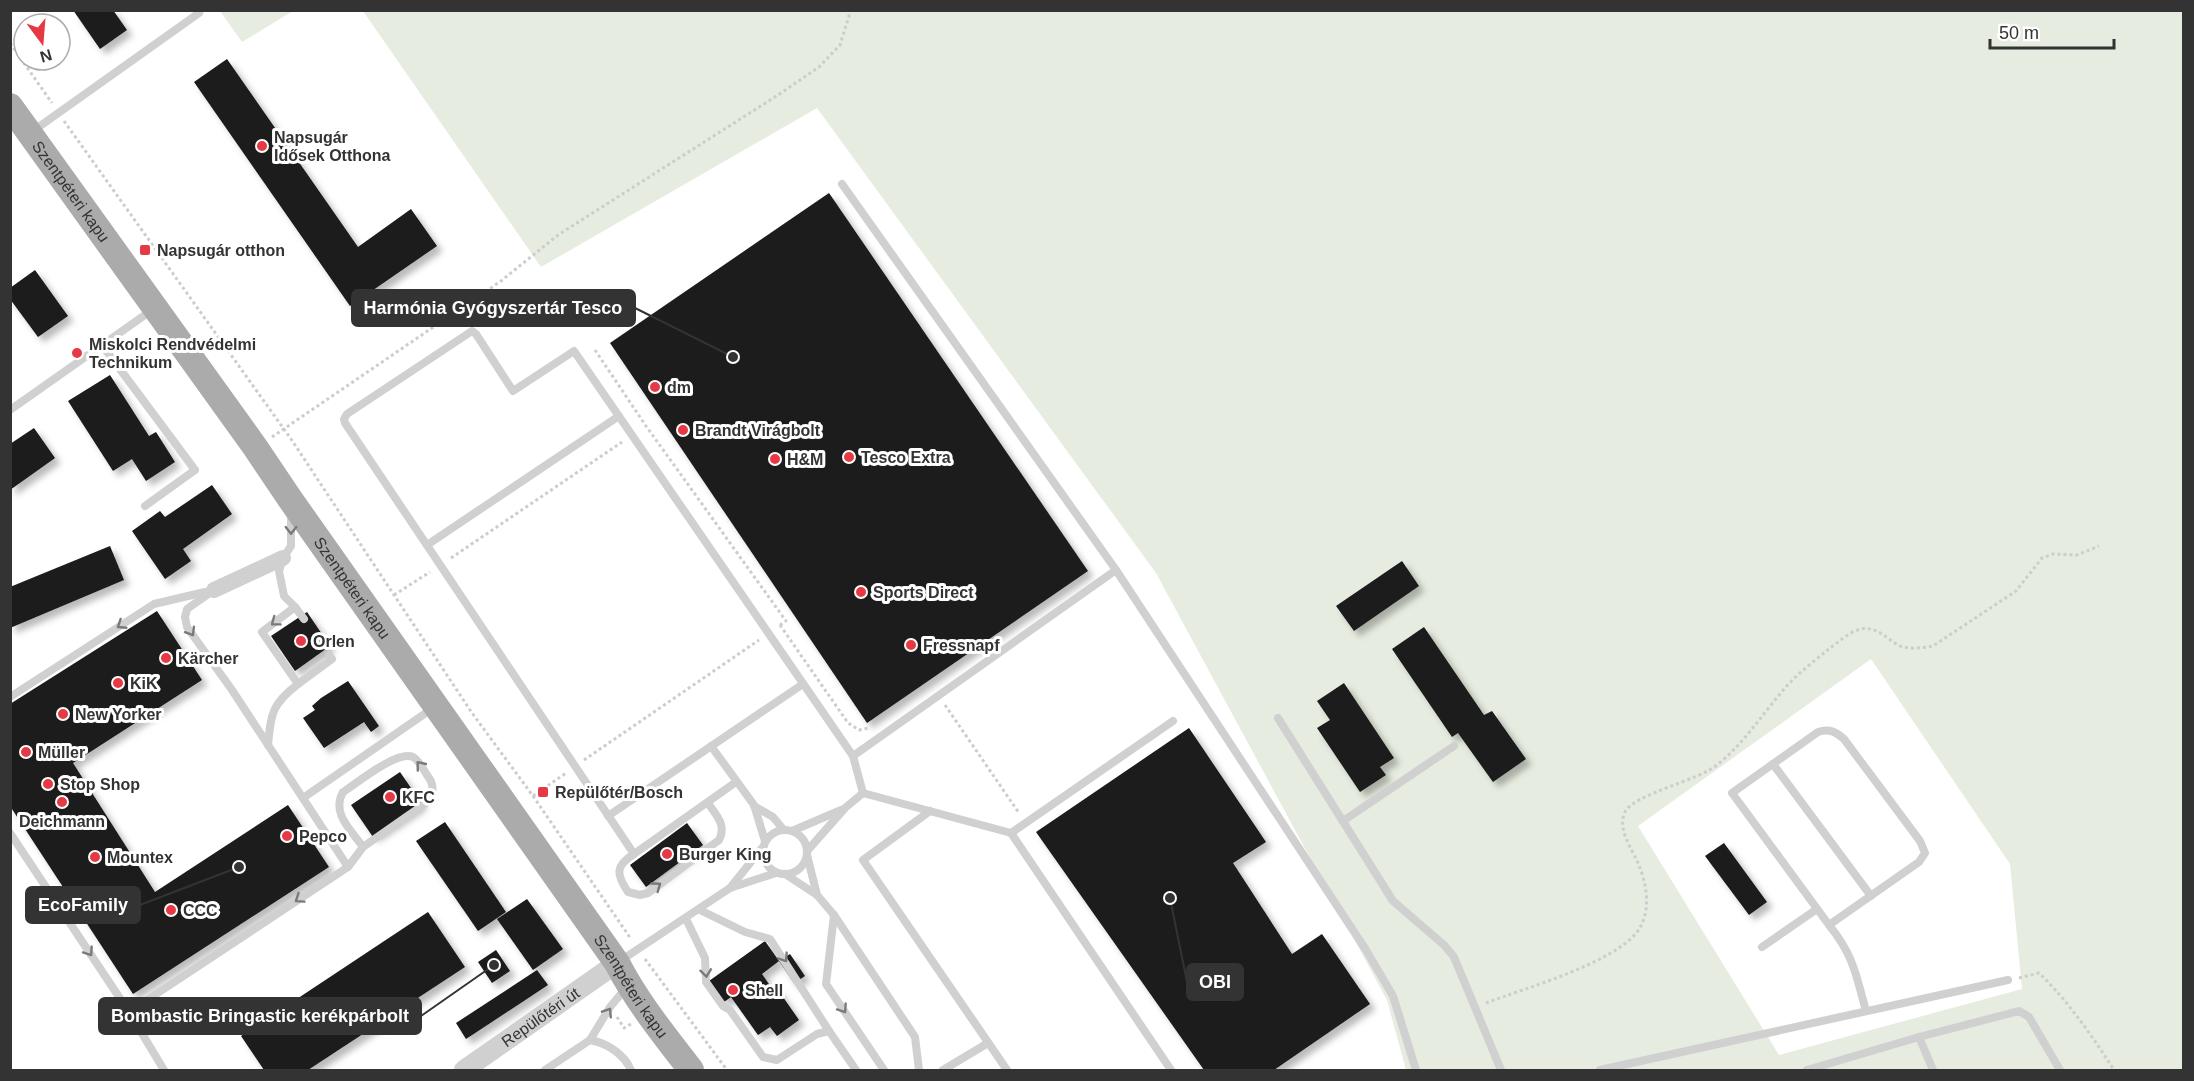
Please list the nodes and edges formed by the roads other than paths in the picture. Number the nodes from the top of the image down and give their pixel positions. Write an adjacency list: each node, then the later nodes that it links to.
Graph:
1 (198, 13): 3 (lane)
2 (10, 106): 3 (main road, Szentpéteri kapu)
3 (30, 134): 5 (main road, Szentpéteri kapu)
4 (842, 184): 13 (lane)
5 (155, 308): 6 (lane); 9 (main road, Szentpéteri kapu)
6 (102, 345): 7 (lane); 10 (lane)
7 (10, 410)
8 (619, 416): 11 (lane); 11 (lane); 19 (lane)
9 (290, 499): 12 (lane, one-way to 12); 21 (main road, Szentpéteri kapu)
10 (145, 506)
11 (427, 545): 36 (lane)
12 (283, 558): 14 (street); 15 (lane)
13 (1116, 570): 27 (lane); 76 (lane)
14 (214, 590): 20 (lane, one-way to 20); 24 (lane, one-way to 24)
15 (295, 607): 16 (lane); 18 (lane, one-way to 18)
16 (303, 619)
17 (329, 655): 18 (lane)
18 (298, 684): 24 (lane)
19 (803, 684): 25 (lane); 27 (lane)
20 (10, 697)
21 (437, 706): 31 (lane); 56 (main road, Szentpéteri kapu)
22 (1278, 718): 37 (lane)
23 (1173, 721): 40 (lane)
24 (268, 745): 31 (lane)
25 (711, 746): 29 (lane); 36 (lane)
26 (1454, 746): 37 (lane)
27 (853, 756): 30 (lane)
28 (1773, 764): 49 (lane); 49 (lane); 50 (lane)
29 (736, 782): 32 (lane); 33 (lane)
30 (863, 793): 34 (lane); 35 (lane)
31 (303, 798): 45 (lane)
32 (708, 803): 44 (lane); 44 (lane, one-way to 32)
33 (754, 806): 38 (lane); 41 (lane)
34 (845, 808): 38 (lane); 43 (lane)
35 (930, 811): 40 (lane); 64 (lane)
36 (608, 816): 44 (lane)
37 (1343, 821): 77 (lane)
38 (787, 830): 41 (lane); 43 (lane)
39 (10, 833): 60 (lane, one-way to 60)
40 (1011, 833): 75 (lane)
41 (764, 844): 46 (lane); 47 (lane)
42 (363, 847): 42 (lane, one-way to 42); 45 (lane)
43 (807, 853): 46 (lane); 48 (lane)
44 (634, 854)
45 (348, 867): 60 (lane, one-way to 60)
46 (781, 874): 47 (lane); 48 (lane)
47 (730, 888): 51 (lane)
48 (817, 895): 52 (lane)
49 (1871, 896): 54 (lane)
50 (1817, 909): 54 (lane); 55 (lane)
51 (700, 910): 53 (lane); 61 (lane, one-way to 61)
52 (834, 915): 71 (lane, one-way to 71); 72 (lane)
53 (686, 919): 56 (lane); 61 (lane, one-way to 61)
54 (1829, 926): 59 (lane)
55 (1762, 947)
56 (628, 957): 58 (main road, Szentpéteri kapu); 66 (street, Repülőtéri út)
57 (2008, 980): 59 (lane)
58 (629, 986): 63 (lane, one-way to 58); 69 (main road, Szentpéteri kapu)
59 (1866, 1011): 78 (lane)
60 (129, 1012): 65 (lane)
61 (829, 1031): 70 (lane)
62 (1919, 1036): 79 (lane); 80 (lane); 81 (lane)
63 (590, 1040): 67 (lane); 68 (lane)
64 (988, 1043): 73 (lane); 74 (lane)
65 (164, 1071)
66 (464, 1071)
67 (545, 1071)
68 (631, 1071)
69 (691, 1071)
70 (856, 1071)
71 (884, 1071)
72 (919, 1071)
73 (943, 1071)
74 (1007, 1071)
75 (1171, 1071)
76 (1416, 1071)
77 (1501, 1071)
78 (1600, 1071)
79 (1807, 1071)
80 (1933, 1071)
81 (2060, 1071)

